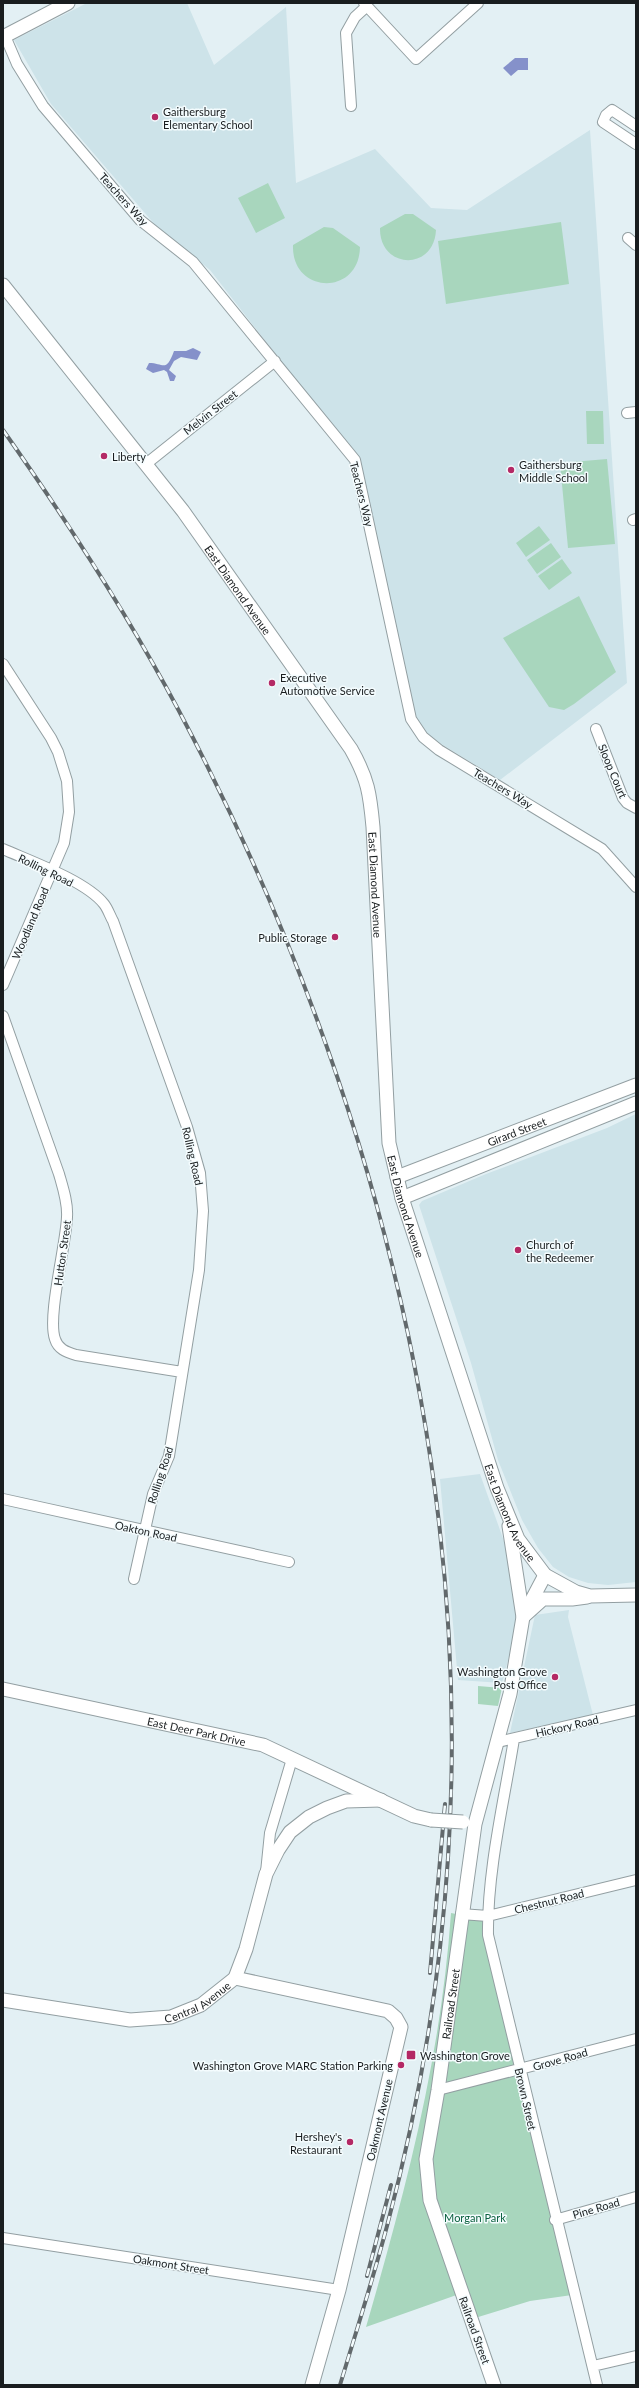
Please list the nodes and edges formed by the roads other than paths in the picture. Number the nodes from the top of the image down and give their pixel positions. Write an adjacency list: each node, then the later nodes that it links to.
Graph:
1 (68, 3): 4 (street)
2 (478, 3): 3 (street)
3 (365, 4): 5 (street)
4 (4, 36): 11 (street, Teachers Way)
5 (351, 106)
6 (636, 126): 7 (street)
7 (636, 144)
8 (628, 238): 9 (street)
9 (636, 245)
10 (3, 285): 12 (street, East Diamond Avenue)
11 (275, 361): 12 (street, Melvin Street); 18 (street, Teachers Way)
12 (146, 464): 23 (street, East Diamond Avenue)
13 (3, 664): 17 (street, Woodland Road)
14 (596, 729): 15 (street, Sloop Court)
15 (636, 808)
16 (3, 849): 17 (street, Rolling Road)
17 (52, 871): 19 (street, Woodland Road); 25 (street, Rolling Road)
18 (636, 887)
19 (3, 985)
20 (3, 1016): 25 (street, Hutton Street)
21 (636, 1085): 23 (street, Girard Street)
22 (636, 1103): 24 (street, Girard Street)
23 (397, 1177): 24 (street, East Diamond Avenue)
24 (402, 1198): 27 (street, East Diamond Avenue)
25 (182, 1372): 28 (street, Rolling Road)
26 (3, 1499): 28 (street, Oakton Road)
27 (508, 1518): 30 (street, East Diamond Avenue); 34 (street)
28 (144, 1530): 29 (street, Oakton Road); 31 (street, Rolling Road)
29 (289, 1562)
30 (543, 1572): 33 (street); 34 (street, Railroad Street)
31 (134, 1579)
32 (636, 1595): 33 (street)
33 (590, 1596): 34 (street)
34 (522, 1613): 38 (street, Railroad Street)
35 (3, 1689): 39 (street, East Deer Park Drive)
36 (636, 1710): 37 (street, Hickory Road)
37 (514, 1739): 38 (street, Hickory Road); 45 (street, Brown Street)
38 (498, 1742): 41 (street, Railroad Street)
39 (292, 1759): 40 (street, East Deer Park Drive); 42 (street, Central Avenue)
40 (381, 1800): 41 (street, East Deer Park Drive, bridge); 42 (street, East Deer Park Drive)
41 (469, 1823): 44 (street, Railroad Street)
42 (266, 1874): 46 (street, Central Avenue)
43 (636, 1880): 45 (street, Chestnut Road)
44 (461, 1914): 45 (street, Chestnut Road); 50 (street, Railroad Street)
45 (488, 1916): 49 (street, Brown Street)
46 (235, 1978): 47 (street, Central Avenue); 54 (street, Oakmont Avenue)
47 (3, 2000)
48 (636, 2039): 49 (street, Grove Road)
49 (519, 2070): 50 (street, Grove Road); 52 (street, Brown Street)
50 (438, 2090): 58 (street, Railroad Street)
51 (636, 2197): 52 (street, Pine Road)
52 (555, 2220): 56 (street, Brown Street)
53 (3, 2238): 54 (street, Oakmont Street)
54 (339, 2290): 57 (street, Oakmont Avenue)
55 (636, 2356): 56 (street)
56 (592, 2366): 59 (street, Brown Street)
57 (312, 2385)
58 (494, 2385)
59 (597, 2385)

